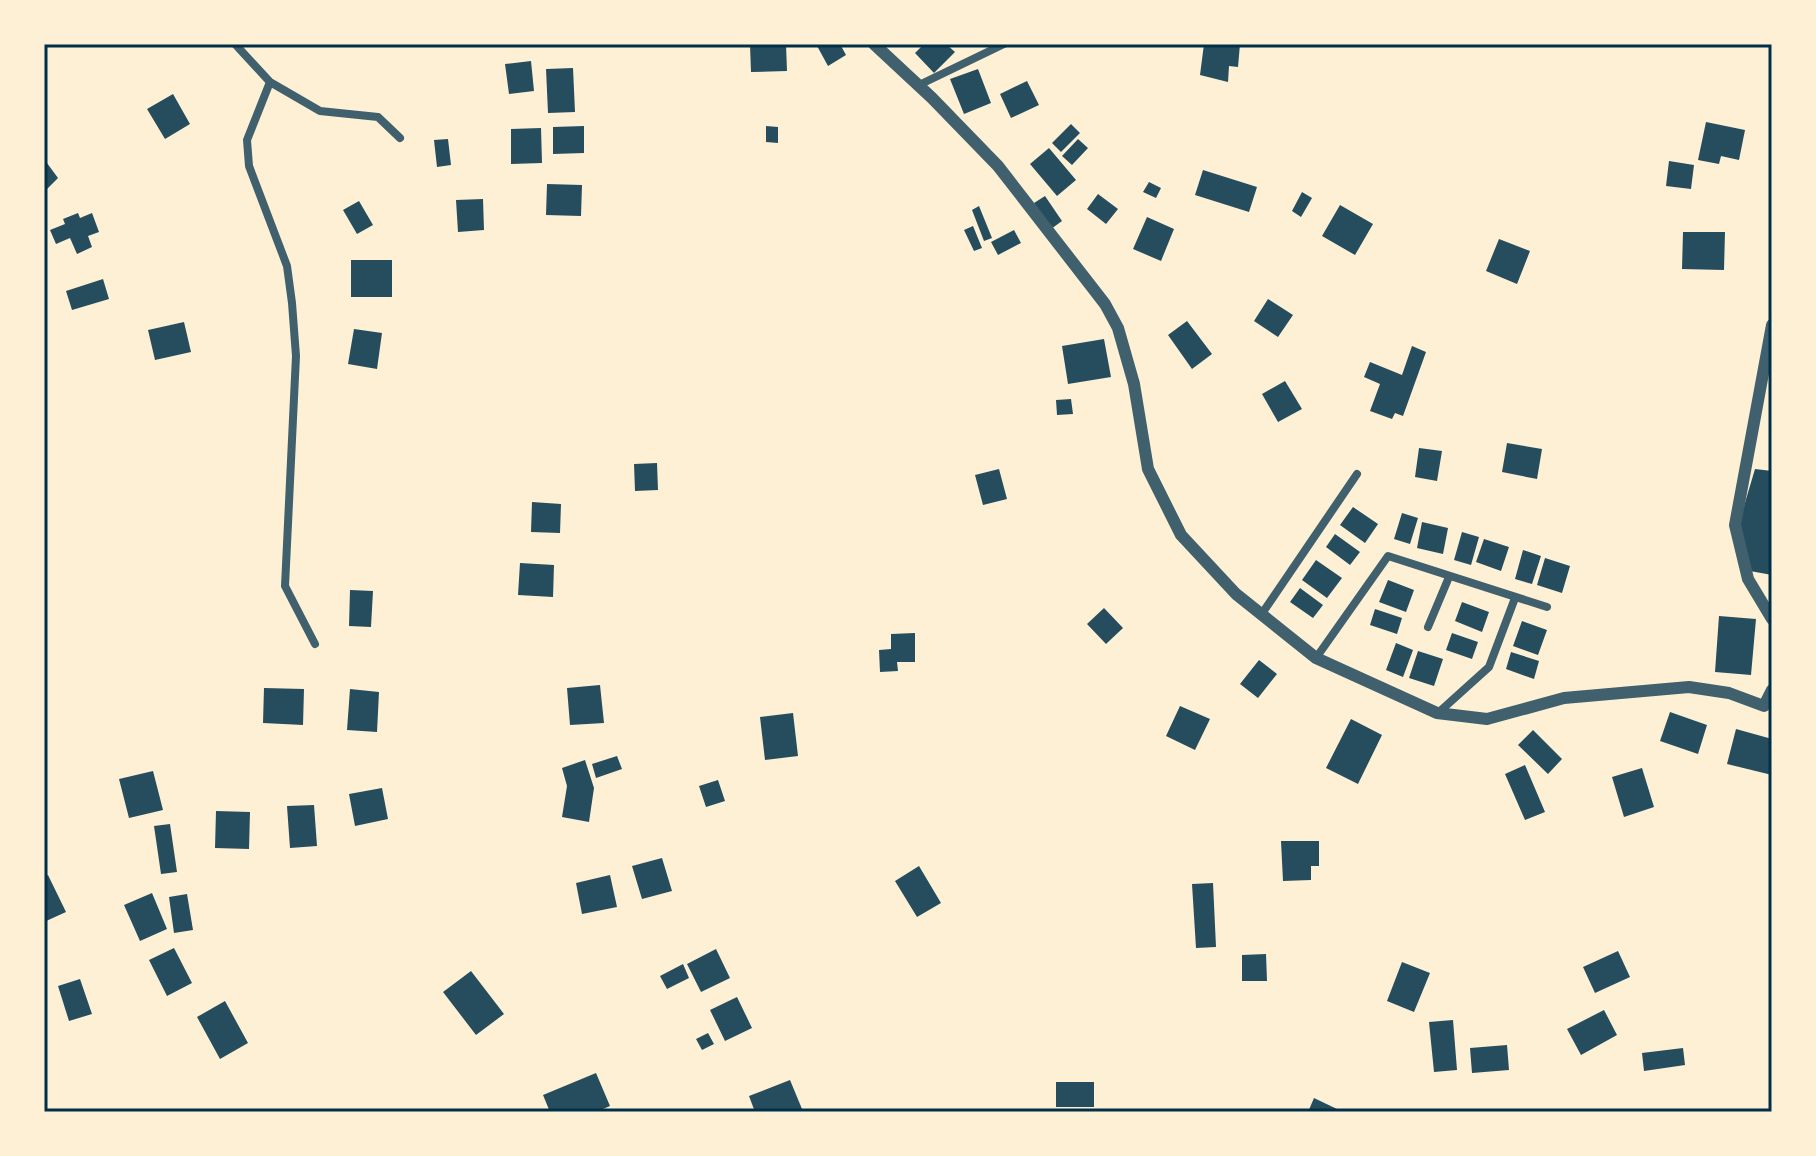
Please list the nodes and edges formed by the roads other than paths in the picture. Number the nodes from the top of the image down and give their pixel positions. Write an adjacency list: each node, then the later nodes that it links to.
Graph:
1 (235, 44): 4 (street)
2 (874, 44): 5 (street)
3 (1004, 44): 5 (street)
4 (270, 82): 6 (street); 15 (street)
5 (919, 85): 12 (street)
6 (400, 138)
7 (1772, 325): 13 (street)
8 (1357, 474): 12 (street)
9 (1449, 577): 10 (street); 14 (street); 16 (street)
10 (1515, 598): 11 (street); 19 (street)
11 (1547, 607)
12 (1261, 615): 16 (street)
13 (1772, 619)
14 (1428, 627)
15 (315, 644)
16 (1316, 658): 19 (street)
17 (1772, 690): 18 (street)
18 (1768, 708): 19 (street)
19 (1437, 713)

